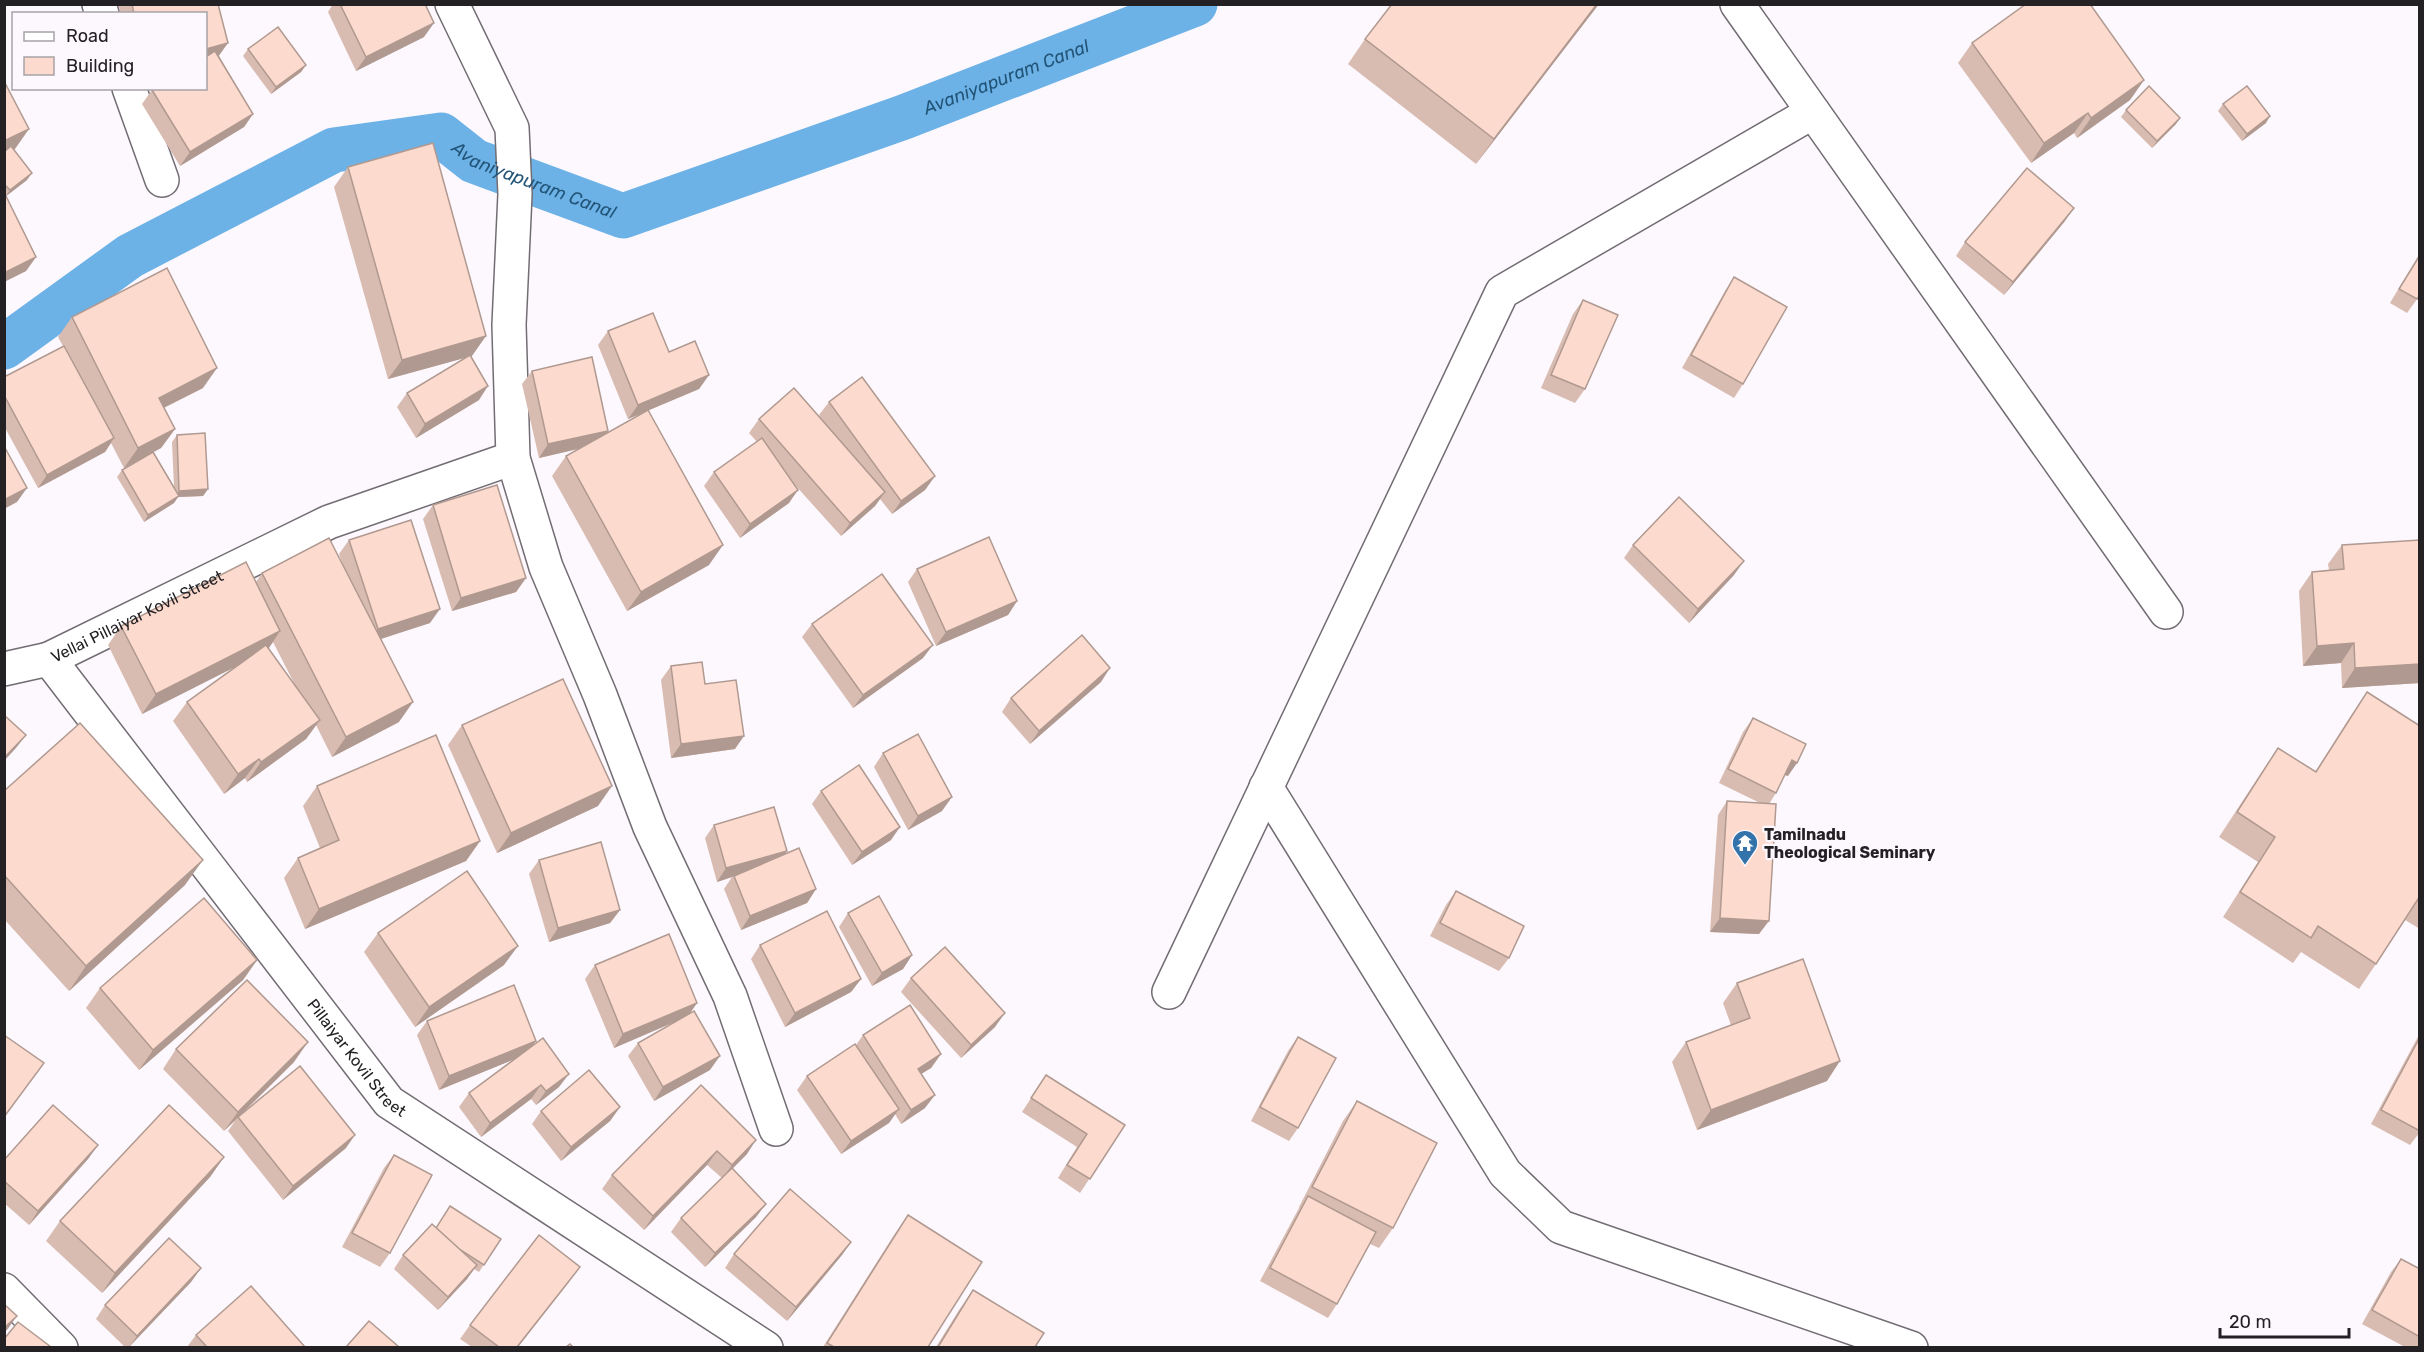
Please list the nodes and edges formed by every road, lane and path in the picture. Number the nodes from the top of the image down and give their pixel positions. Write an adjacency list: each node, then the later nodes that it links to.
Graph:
1 (452, 4): 6 (street)
2 (1737, 4): 4 (street)
3 (130, 90): 5 (street)
4 (1813, 112): 7 (street); 10 (street)
5 (162, 180)
6 (513, 458): 8 (street, Vellai Pillaiyar Kovil Street); 12 (street)
7 (2166, 612)
8 (49, 659): 9 (street, Vellai Pillaiyar Kovil Street); 15 (street, Pillaiyar Kovil Street)
9 (4, 669)
10 (1266, 787): 11 (street); 16 (street)
11 (1169, 992)
12 (776, 1129)
13 (4, 1290): 14 (street)
14 (62, 1347)
15 (766, 1347)
16 (1911, 1347)

